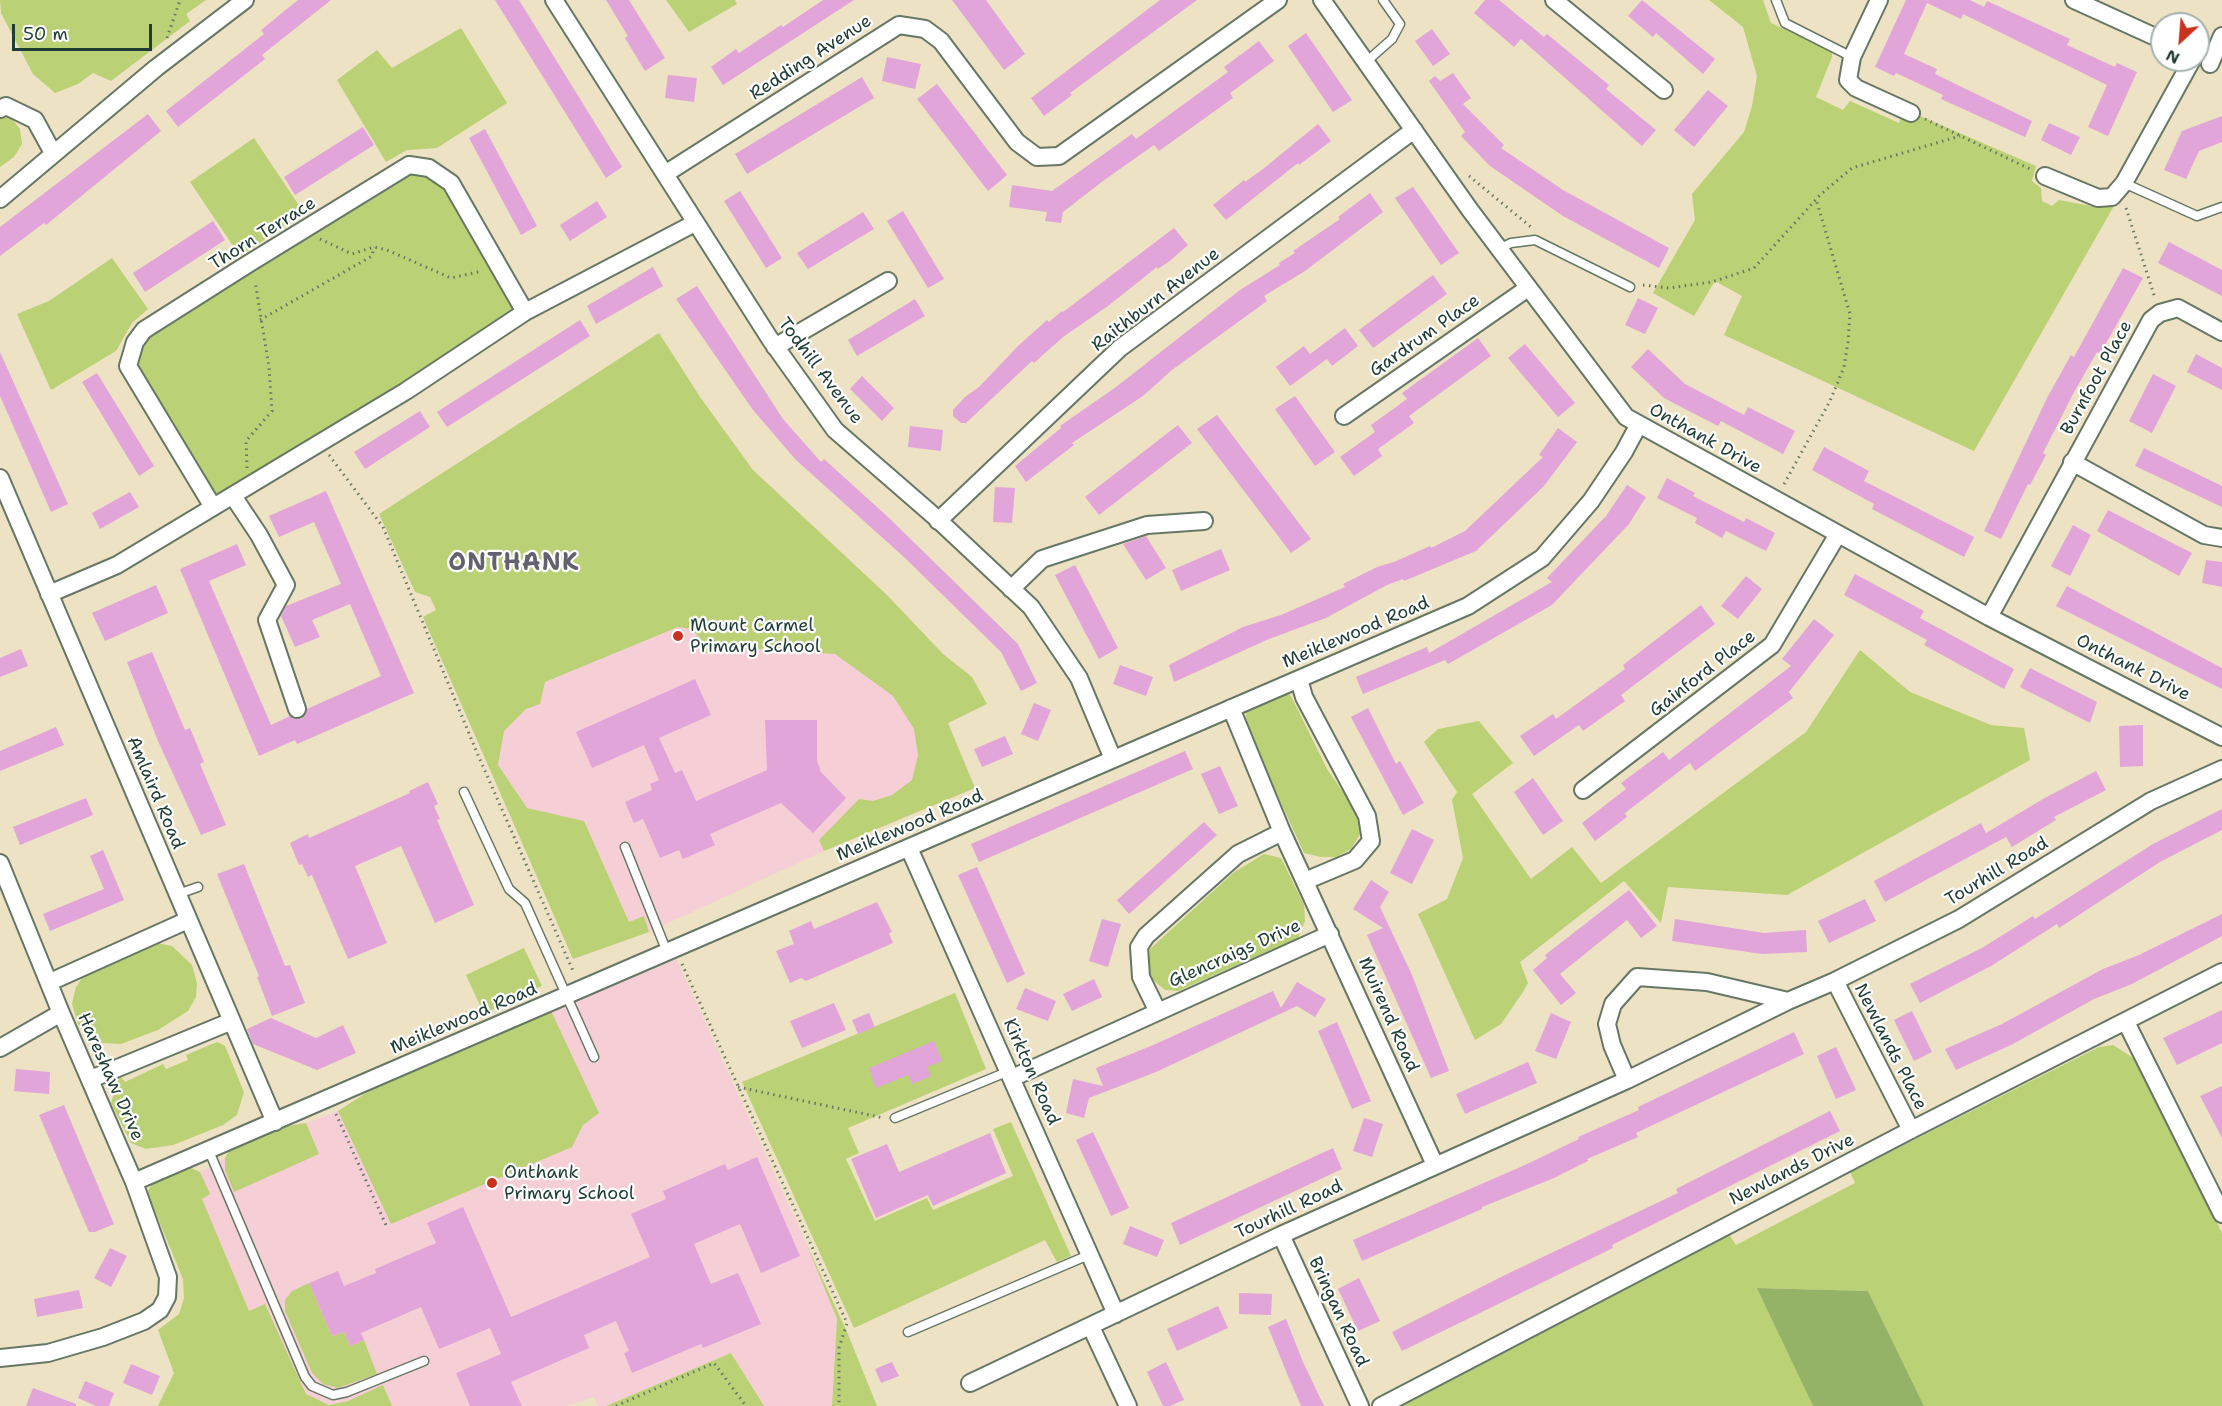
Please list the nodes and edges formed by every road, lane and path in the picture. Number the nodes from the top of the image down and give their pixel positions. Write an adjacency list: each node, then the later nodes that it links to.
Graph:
1 (180, 0): 13 (path)
2 (245, 0): 23 (street)
3 (554, 0): 24 (street, Todhill Avenue)
4 (1278, 0): 24 (street, Redding Avenue)
5 (1322, 0): 15 (street, Onthank Drive)
6 (1383, 0): 15 (lane)
7 (1554, 0): 18 (street)
8 (1776, 0): 14 (lane)
9 (1879, 0): 14 (street)
10 (2074, 0): 11 (street)
11 (2150, 35)
12 (2222, 36): 16 (street)
13 (166, 39)
14 (1852, 57): 20 (street)
15 (1366, 62): 21 (street, Onthank Drive)
16 (2210, 63)
17 (2185, 72): 27 (street)
18 (1664, 90)
19 (0, 109): 23 (street)
20 (1911, 113): 22 (path)
21 (1414, 130): 35 (street, Onthank Drive); 55 (street, Raithburn Avenue)
22 (1960, 136): 26 (path); 29 (path)
23 (53, 153): 28 (street)
24 (665, 174): 31 (street, Todhill Avenue)
25 (1467, 175): 33 (path)
26 (2045, 176): 27 (street)
27 (2122, 186): 30 (lane); 43 (path)
28 (0, 199)
29 (1816, 199): 39 (path); 53 (path)
30 (2222, 207)
31 (695, 223): 42 (street); 46 (street, Todhill Avenue)
32 (310, 227): 34 (path); 36 (street, Thorn Terrace); 37 (street, Thorn Terrace)
33 (1534, 229)
34 (374, 247): 37 (path); 44 (path)
35 (1499, 249): 40 (lane); 41 (street, Onthank Drive)
36 (248, 264): 44 (path); 54 (street, Thorn Terrace)
37 (498, 267): 42 (street, Thorn Terrace)
38 (888, 281): 46 (street)
39 (1641, 284)
40 (1630, 287)
41 (1528, 288): 47 (street, Gardrum Place); 48 (street, Onthank Drive)
42 (525, 312): 49 (street)
43 (2160, 313): 45 (street); 50 (street, Burnfoot Place)
44 (260, 320): 52 (path)
45 (2222, 332)
46 (775, 347): 55 (street, Todhill Avenue)
47 (1344, 416)
48 (1639, 424): 53 (street, Onthank Drive); 62 (street, Meiklewood Road)
49 (320, 441): 52 (street); 83 (path)
50 (2072, 462): 58 (street, Burnfoot Place); 61 (street, Burnfoot Place)
51 (0, 478): 60 (street, Amlaird Road)
52 (240, 491): 54 (street); 64 (street)
53 (1775, 500): 57 (street, Onthank Drive)
54 (213, 507): 60 (street)
55 (938, 521): 59 (street, Todhill Avenue)
56 (1204, 521): 59 (street)
57 (1838, 534): 61 (street, Onthank Drive); 68 (street, Gainford Place)
58 (2222, 538)
59 (1011, 589): 66 (street, Todhill Avenue)
60 (50, 594): 76 (street, Amlaird Road)
61 (1989, 617): 65 (street, Onthank Drive)
62 (1299, 679): 63 (street, Meiklewood Road); 74 (street)
63 (1231, 708): 66 (street, Meiklewood Road); 70 (street, Muirend Road)
64 (297, 709)
65 (2222, 737)
66 (1113, 759): 72 (street, Meiklewood Road)
67 (2222, 770): 81 (street, Tourhill Road)
68 (1583, 790)
69 (464, 792): 83 (lane)
70 (1282, 832): 74 (street, Muirend Road); 85 (street, Glencraigs Drive)
71 (625, 847): 79 (lane)
72 (909, 848): 79 (street, Meiklewood Road); 91 (street, Kirkton Road)
73 (0, 862): 82 (street, Hareshaw Drive)
74 (1305, 881): 78 (street, Muirend Road)
75 (198, 887): 76 (lane)
76 (178, 894): 77 (street, Amlaird Road)
77 (188, 920): 82 (street); 87 (street, Amlaird Road)
78 (1330, 934): 85 (street, Glencraigs Drive); 100 (street, Muirend Road)
79 (671, 951): 83 (street, Meiklewood Road); 94 (path)
80 (2222, 972): 88 (street, Newlands Drive)
81 (1835, 981): 84 (street, Tourhill Road); 98 (street, Newlands Place)
82 (50, 982): 86 (street, Hareshaw Drive)
83 (574, 993): 90 (lane); 95 (street, Meiklewood Road)
84 (1788, 1001): 93 (street, Tourhill Road); 93 (street)
85 (1157, 1010): 91 (street, Glencraigs Drive)
86 (61, 1013): 89 (street); 92 (street, Hareshaw Drive)
87 (232, 1021): 92 (street); 97 (street, Amlaird Road)
88 (2126, 1022): 98 (street, Newlands Drive); 102 (street)
89 (0, 1048)
90 (594, 1057)
91 (1011, 1074): 96 (lane); 105 (street, Kirkton Road)
92 (91, 1079): 101 (street, Hareshaw Drive)
93 (1627, 1080): 100 (street, Tourhill Road)
94 (738, 1087): 96 (path); 114 (path)
95 (329, 1099): 97 (street, Meiklewood Road); 103 (path)
96 (895, 1119)
97 (275, 1122): 99 (street, Meiklewood Road)
98 (1911, 1130): 117 (street, Newlands Drive)
99 (209, 1151): 101 (street, Meiklewood Road); 110 (lane)
100 (1435, 1165): 104 (street, Tourhill Road)
101 (134, 1182): 109 (street, Hareshaw Drive)
102 (2222, 1214)
103 (386, 1225)
104 (1281, 1235): 106 (street, Tourhill Road); 116 (street, Bringan Road)
105 (1091, 1254): 106 (street, Kirkton Road); 108 (lane)
106 (1116, 1314): 107 (street, Tourhill Road)
107 (1091, 1326): 111 (street, Tourhill Road); 115 (street)
108 (908, 1332)
109 (0, 1358)
110 (424, 1361)
111 (970, 1383)
112 (616, 1406): 113 (path)
113 (746, 1406)
114 (839, 1406)
115 (1128, 1406)
116 (1360, 1406)
117 (1381, 1406)

